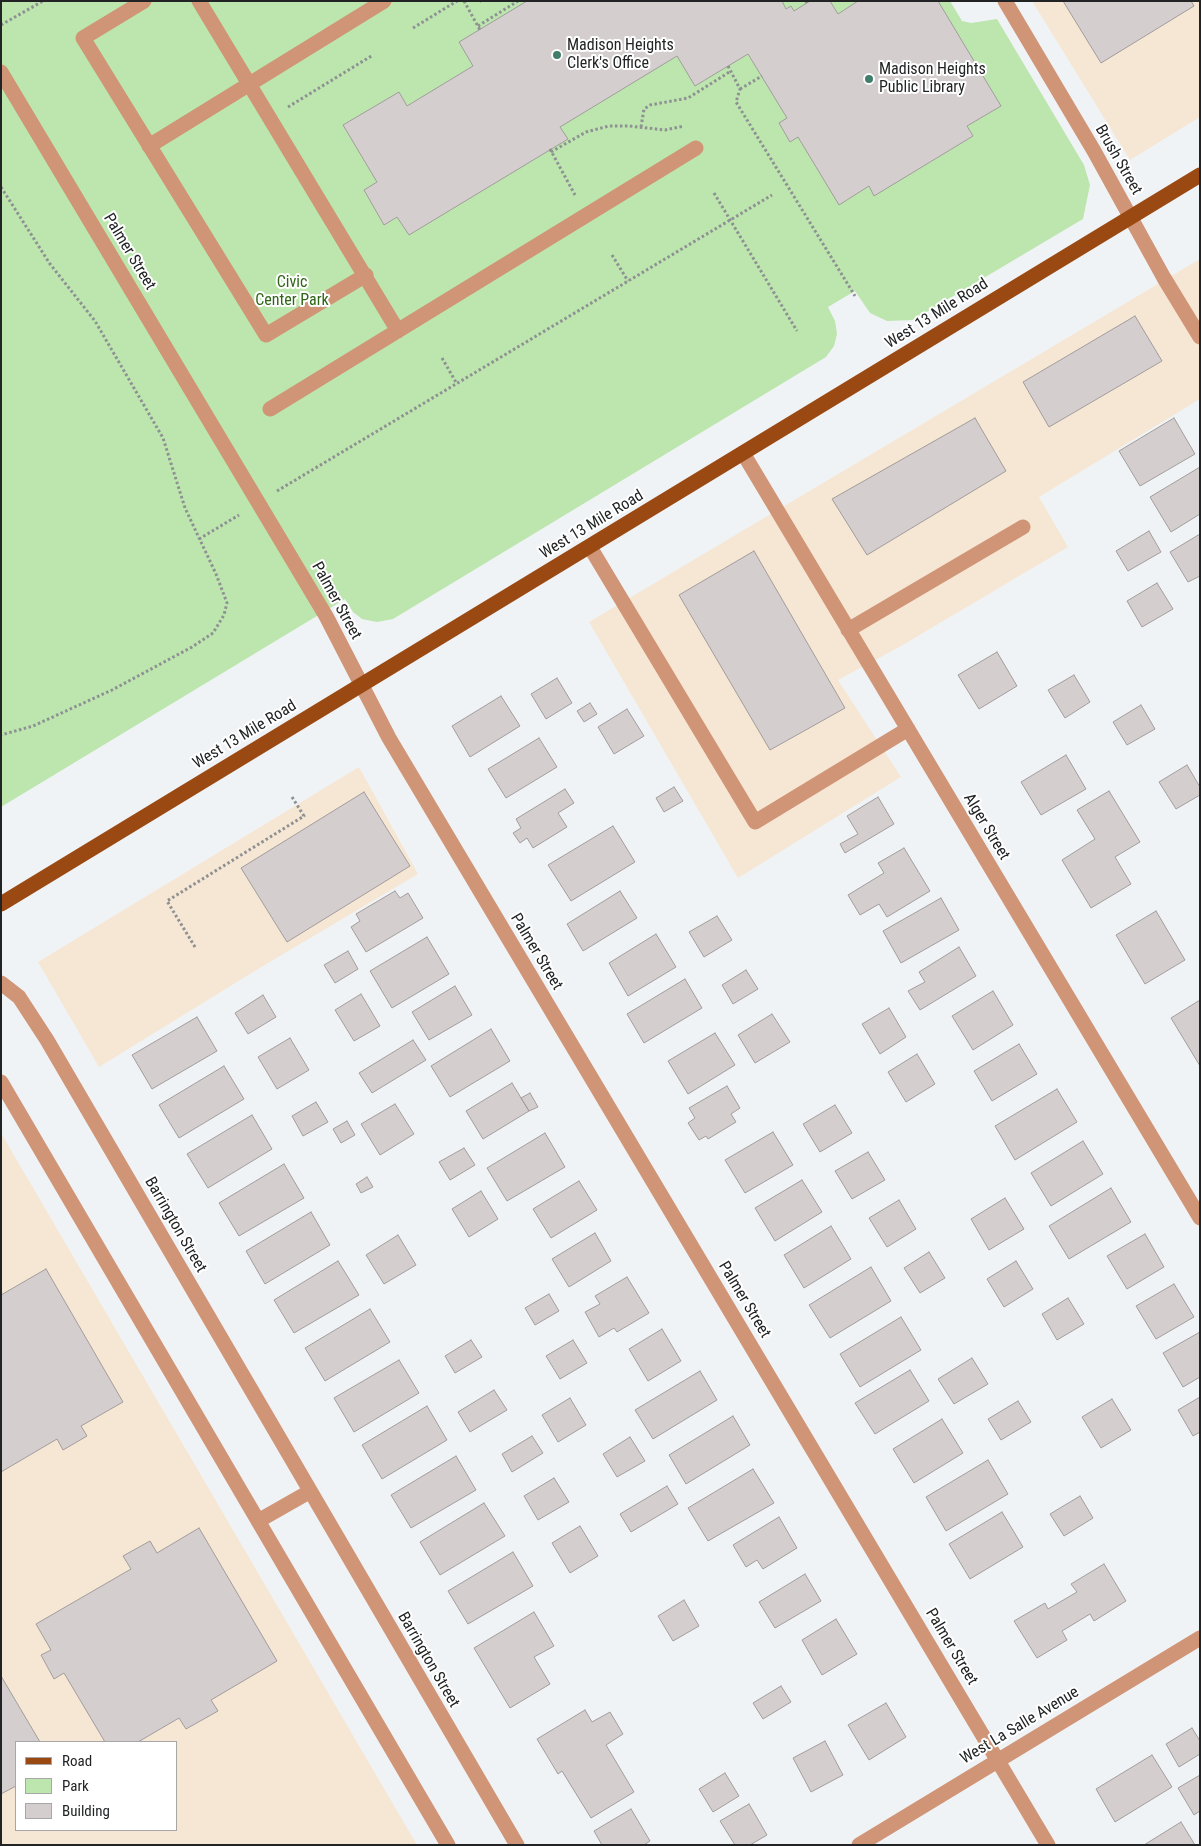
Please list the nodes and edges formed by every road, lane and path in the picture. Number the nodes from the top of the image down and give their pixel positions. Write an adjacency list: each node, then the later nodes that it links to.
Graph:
1 (42, 1): 9 (path)
2 (144, 1): 21 (street)
3 (199, 1): 16 (street)
4 (384, 1): 16 (street)
5 (457, 1): 10 (path)
6 (464, 1): 7 (path)
7 (518, 1)
8 (1005, 1): 28 (street, Brush Street)
9 (1, 24)
10 (413, 28)
11 (373, 55): 18 (path)
12 (728, 66): 13 (path)
13 (731, 71): 17 (path); 19 (path)
14 (1, 72): 47 (street, Palmer Street)
15 (762, 76): 17 (path)
16 (249, 84): 21 (street); 31 (street)
17 (740, 89): 33 (path)
18 (288, 107)
19 (642, 127): 20 (path); 27 (path)
20 (687, 130)
21 (149, 146): 31 (street)
22 (696, 148): 34 (street)
23 (1200, 176): 28 (main road, West 13 Mile Road)
24 (1, 187): 44 (path)
25 (714, 193): 29 (path)
26 (772, 195): 29 (path)
27 (576, 196)
28 (1130, 216): 36 (street, Brush Street); 40 (main road, West 13 Mile Road)
29 (730, 219): 32 (path); 35 (path)
30 (612, 255): 32 (path)
31 (366, 275): 34 (street)
32 (628, 281): 38 (path)
33 (855, 296)
34 (398, 331): 39 (street)
35 (797, 332)
36 (1200, 337)
37 (442, 358): 38 (path)
38 (457, 384): 41 (path)
39 (270, 409)
40 (743, 453): 45 (main road, West 13 Mile Road); 46 (street, Alger Street)
41 (275, 492)
42 (242, 513): 44 (path)
43 (1023, 527): 46 (street)
44 (199, 540): 49 (path)
45 (590, 547): 47 (main road, West 13 Mile Road); 48 (street)
46 (848, 630): 48 (street, Alger Street)
47 (362, 685): 51 (main road, West 13 Mile Road); 59 (street, Palmer Street)
48 (908, 729): 55 (street, Alger Street)
49 (1, 735)
50 (292, 797): 52 (path)
51 (1, 904)
52 (196, 947)
53 (1, 983): 56 (street, Barrington Street)
54 (1, 1082): 57 (street)
55 (1200, 1218)
56 (309, 1492): 57 (street); 61 (street, Barrington Street)
57 (258, 1521): 60 (street)
58 (1200, 1638): 59 (street, West La Salle Avenue)
59 (998, 1761): 62 (street, West La Salle Avenue); 63 (street, Palmer Street)
60 (448, 1845)
61 (517, 1845)
62 (859, 1845)
63 (1048, 1845)

